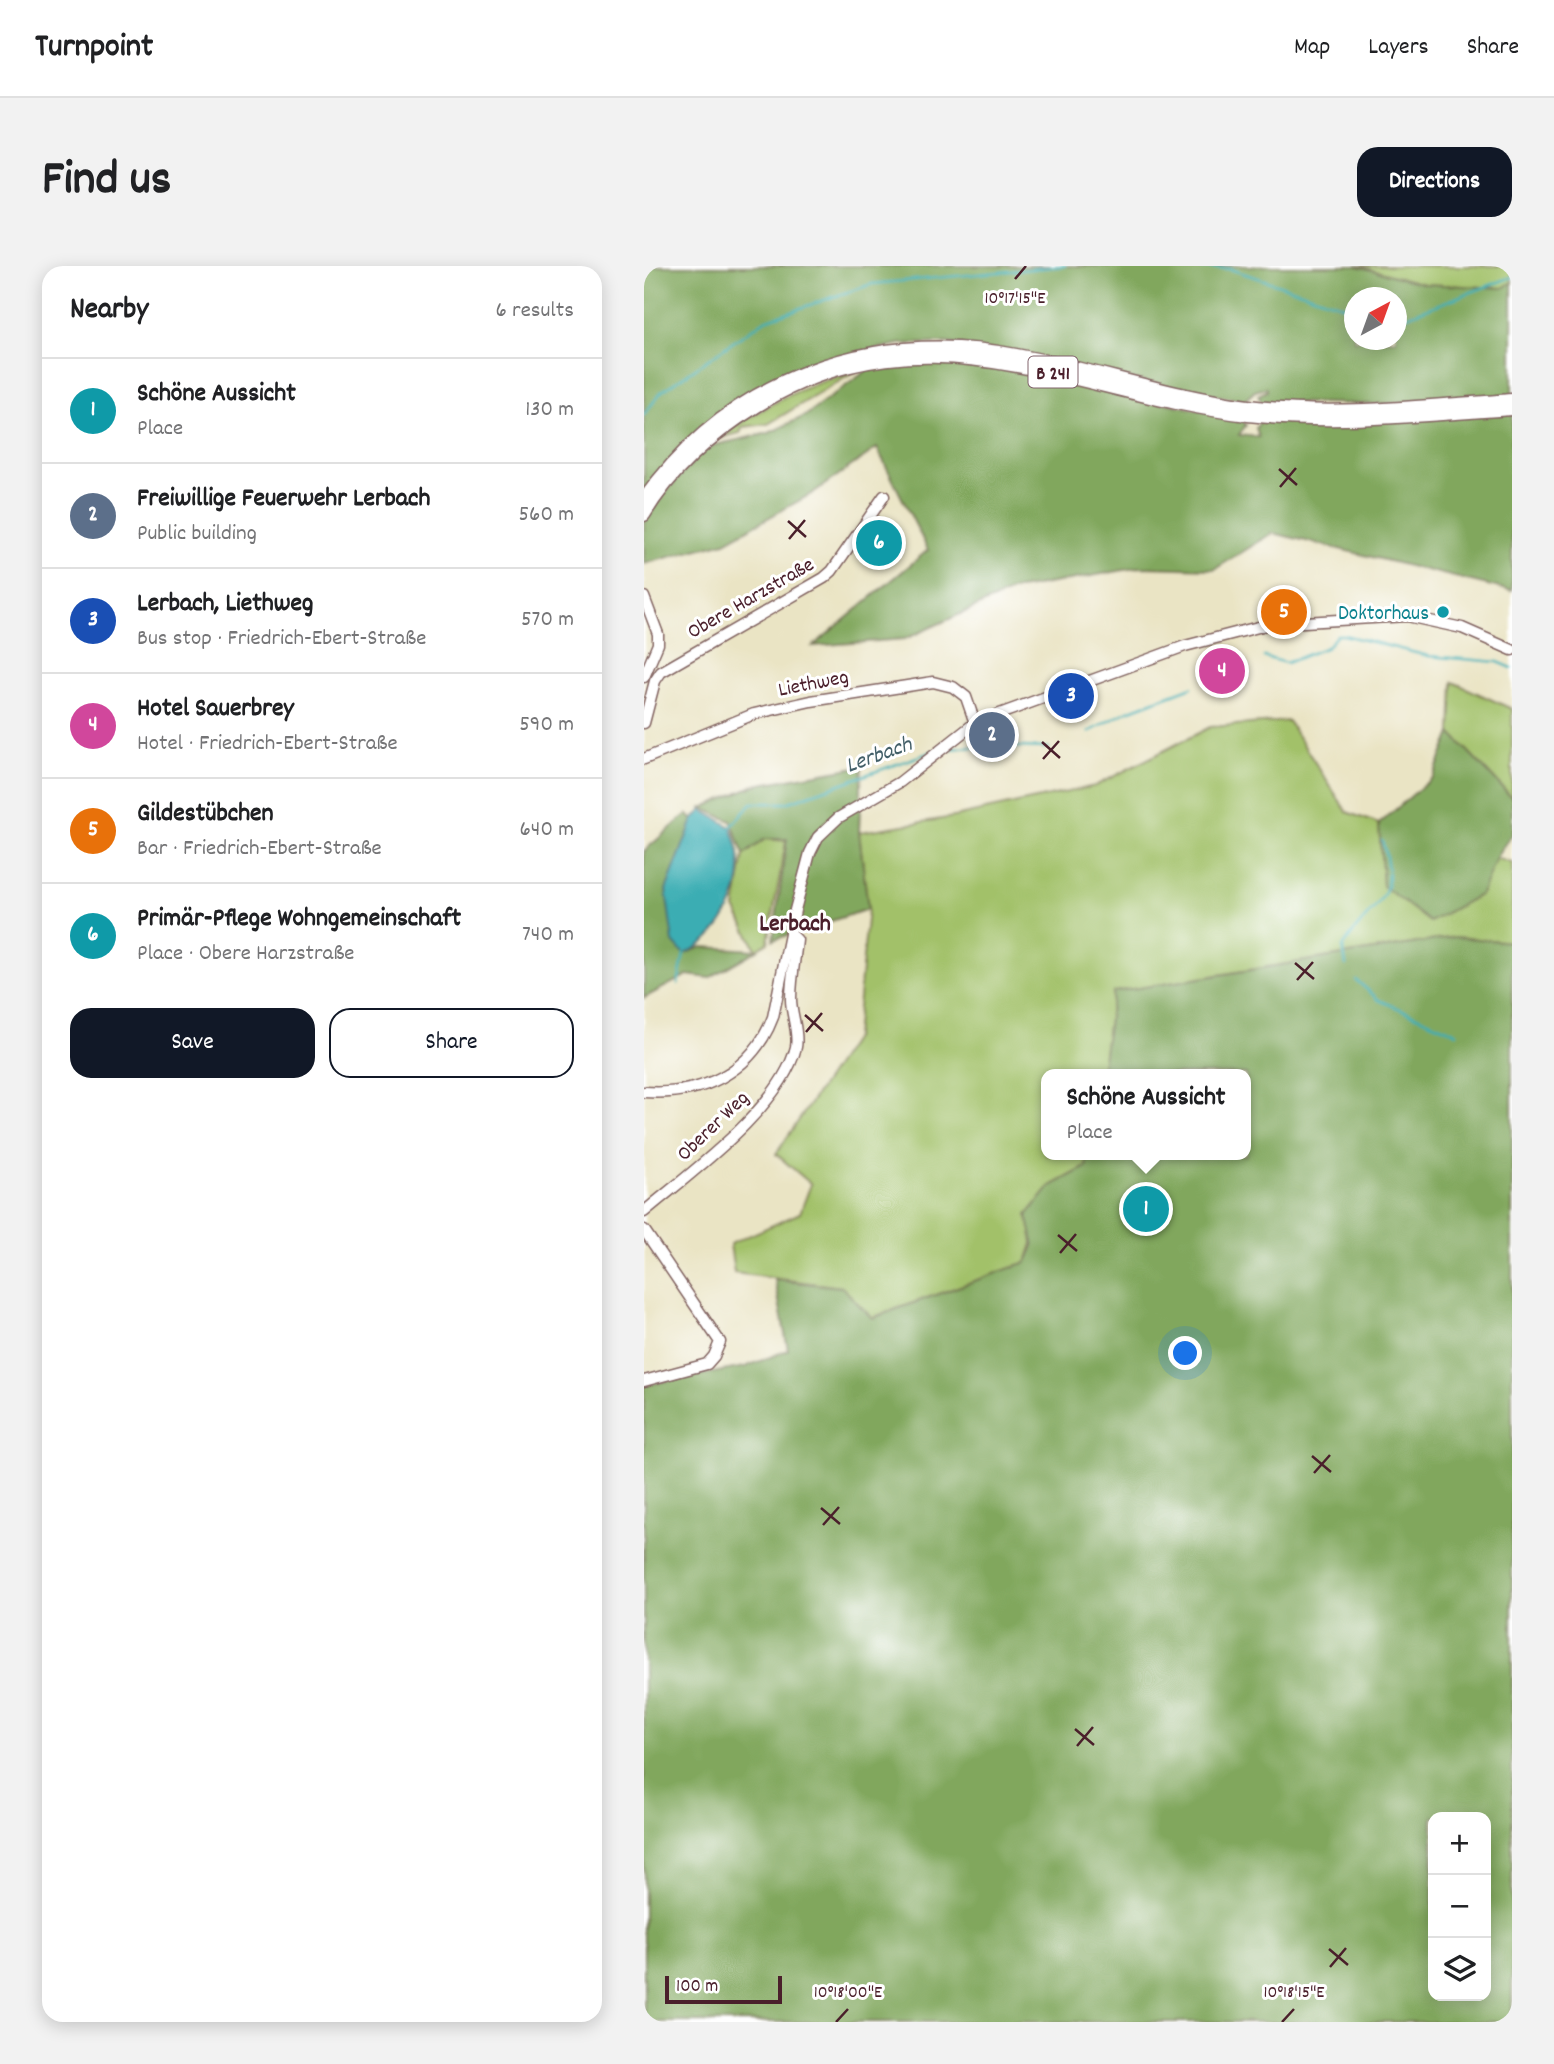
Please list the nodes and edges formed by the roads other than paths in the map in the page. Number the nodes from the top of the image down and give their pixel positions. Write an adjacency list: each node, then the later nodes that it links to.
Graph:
1 (1512, 400): 4 (main road, B 241)
2 (1512, 409): 5 (main road, B 241)
3 (884, 496): 8 (street, Obere Harzstraße)
4 (644, 499)
5 (644, 515)
6 (644, 597): 8 (street, Obere Harzstraße)
7 (1512, 650): 10 (street)
8 (647, 683): 9 (street, Obere Harzstraße)
9 (644, 723)
10 (975, 723): 11 (street, Liethweg); 12 (street)
11 (644, 759)
12 (790, 933): 13 (street); 14 (street, Oberer Weg)
13 (644, 1092)
14 (644, 1213)
15 (644, 1230): 16 (street)
16 (644, 1381)

